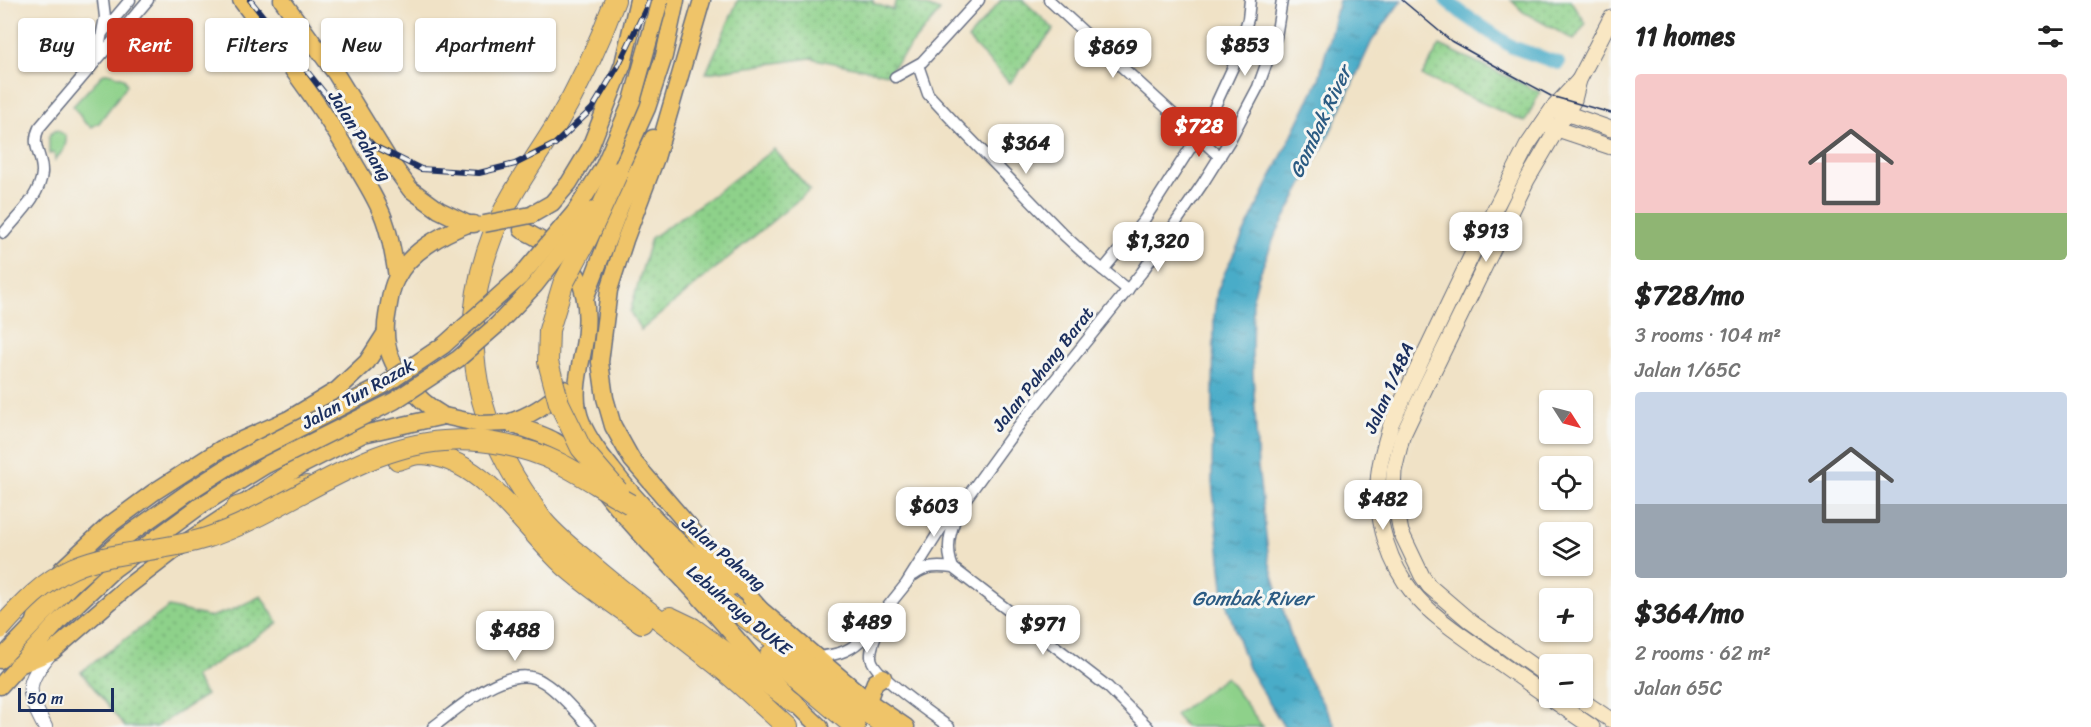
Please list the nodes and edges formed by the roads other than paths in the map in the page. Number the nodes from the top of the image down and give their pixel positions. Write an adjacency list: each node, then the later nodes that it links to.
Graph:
1 (103, 0): 16 (street)
2 (130, 0): 16 (street)
3 (148, 0): 17 (street)
4 (241, 0): 35 (main road, Jalan Pahang)
5 (282, 0): 30 (main road, Jalan Pahang)
6 (615, 0): 49 (highway)
7 (638, 0): 28 (main road)
8 (660, 0): 53 (main road, Jalan Tun Razak, bridge)
9 (676, 0): 27 (main road, Jalan Tun Razak)
10 (702, 0): 20 (main road)
11 (979, 0): 18 (street)
12 (1048, 0): 24 (street)
13 (1250, 0): 24 (street)
14 (1282, 0): 26 (street, Jalan Pahang Barat)
15 (1611, 18): 21 (main road, Jalan 1/48A)
16 (101, 34): 17 (street)
17 (96, 61): 31 (street)
18 (918, 65): 19 (street); 34 (street)
19 (894, 77)
20 (674, 94): 29 (main road); 52 (main road)
21 (1559, 110): 22 (main road, Jalan 1/48A); 23 (main road)
22 (1549, 127): 25 (main road); 32 (main road, Jalan 1/48A); 33 (main road, Jalan 1/48A)
23 (1611, 129)
24 (1197, 137): 26 (street); 34 (street)
25 (1611, 147)
26 (1220, 157): 36 (street, Jalan Pahang Barat)
27 (618, 172): 44 (highway, Lebuhraya DUKE, bridge); 58 (main road, Jalan Tun Razak, bridge)
28 (569, 183): 29 (main road); 30 (main road, bridge)
29 (621, 205): 37 (main road)
30 (476, 224): 35 (main road); 37 (main road)
31 (4, 233)
32 (1478, 242): 33 (main road); 77 (main road, Jalan 1/48A)
33 (1495, 248): 59 (main road, Jalan 1/48A)
34 (1103, 270): 36 (street)
35 (397, 277): 38 (main road)
36 (1128, 290): 46 (street, Jalan Pahang Barat)
37 (586, 296): 39 (main road)
38 (385, 334): 40 (main road, Jalan Tun Razak); 41 (main road)
39 (579, 369): 42 (main road); 52 (main road, Jalan Pahang)
40 (337, 390): 43 (main road); 53 (main road, Jalan Tun Razak)
41 (444, 416): 42 (main road, bridge); 43 (main road)
42 (507, 423): 50 (main road)
43 (363, 434): 45 (main road)
44 (630, 504): 54 (highway, bridge); 73 (highway, Lebuhraya DUKE)
45 (237, 507): 55 (main road); 62 (highway)
46 (959, 508): 47 (street); 48 (street, Jalan Pahang Barat)
47 (952, 568): 48 (street); 76 (street)
48 (910, 578): 51 (street, Jalan Pahang Barat)
49 (622, 592): 62 (highway); 64 (highway)
50 (694, 592): 64 (main road); 72 (highway, Lebuhraya DUKE)
51 (889, 606): 56 (street, Jalan Pahang Barat); 60 (street)
52 (760, 609): 56 (main road, Jalan Pahang)
53 (35, 621): 57 (main road, Jalan Tun Razak)
54 (0, 629)
55 (52, 651): 58 (main road); 67 (street)
56 (817, 657): 63 (main road, Jalan Pahang)
57 (0, 660)
58 (18, 666): 61 (main road, Jalan Tun Razak)
59 (1539, 670)
60 (883, 677): 63 (main road); 75 (street)
61 (0, 686)
62 (746, 691): 70 (highway)
63 (868, 701): 74 (main road, Jalan Pahang)
64 (794, 703): 71 (main road)
65 (1593, 708): 66 (main road)
66 (1611, 720)
67 (45, 727)
68 (433, 727): 69 (street)
69 (590, 727)
70 (787, 727)
71 (820, 727)
72 (855, 727)
73 (886, 727)
74 (906, 727)
75 (949, 727)
76 (1148, 727)
77 (1592, 727)

